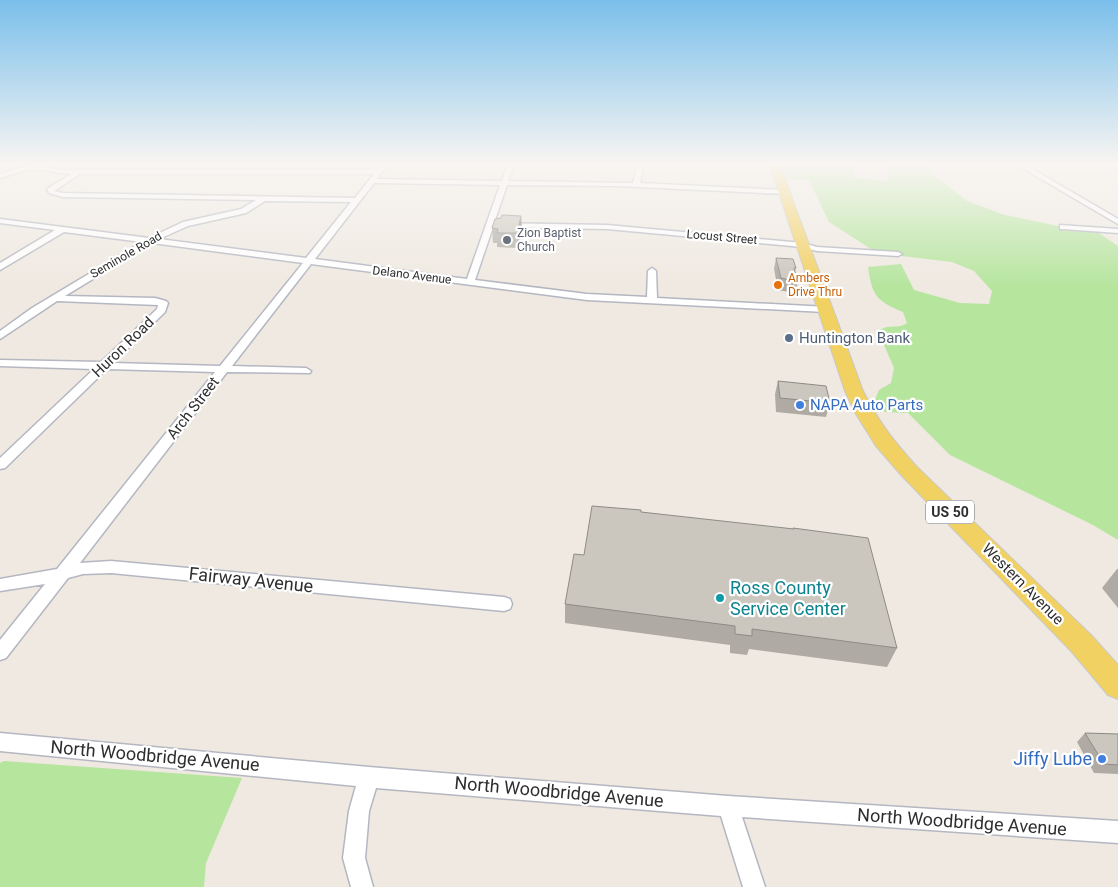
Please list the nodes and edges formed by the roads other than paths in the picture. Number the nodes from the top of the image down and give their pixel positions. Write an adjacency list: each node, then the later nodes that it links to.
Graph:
1 (254, 204): 12 (street, Seminole Road)
2 (352, 204): 15 (street, Arch Street)
3 (497, 204): 8 (street)
4 (789, 204): 13 (main road, Western Avenue / US 50)
5 (1088, 204): 7 (street)
6 (1, 222): 10 (street, Delano Avenue)
7 (1118, 222)
8 (491, 225): 13 (street, Locust Street); 18 (street)
9 (1063, 227): 11 (street)
10 (63, 229): 12 (street, Delano Avenue); 16 (street)
11 (1118, 230)
12 (150, 240): 15 (street, Delano Avenue); 19 (street, Seminole Road)
13 (803, 245): 14 (street, Locust Street); 21 (main road, Western Avenue / US 50)
14 (898, 254)
15 (310, 262): 18 (street, Delano Avenue); 25 (street, Arch Street)
16 (0, 267)
17 (652, 271): 20 (street)
18 (470, 283): 20 (street, Delano Avenue)
19 (54, 298): 22 (street, Seminole Road); 24 (street, Huron Road)
20 (652, 301): 21 (street, Delano Avenue)
21 (825, 309): 32 (main road, Western Avenue / US 50)
22 (0, 336)
23 (0, 362): 24 (street)
24 (104, 366): 25 (street); 27 (street, Huron Road)
25 (224, 369): 26 (street); 28 (street, Arch Street)
26 (306, 371)
27 (0, 465)
28 (63, 574): 29 (street, Fairway Avenue); 30 (street, Fairway Avenue); 31 (street, Arch Street)
29 (0, 585)
30 (504, 604)
31 (0, 653)
32 (1118, 686)
33 (0, 742): 34 (street, North Woodbridge Avenue)
34 (369, 777): 35 (street, North Woodbridge Avenue); 37 (street)
35 (728, 806): 36 (street, North Woodbridge Avenue); 38 (street)
36 (1118, 832)
37 (362, 887)
38 (754, 887)

